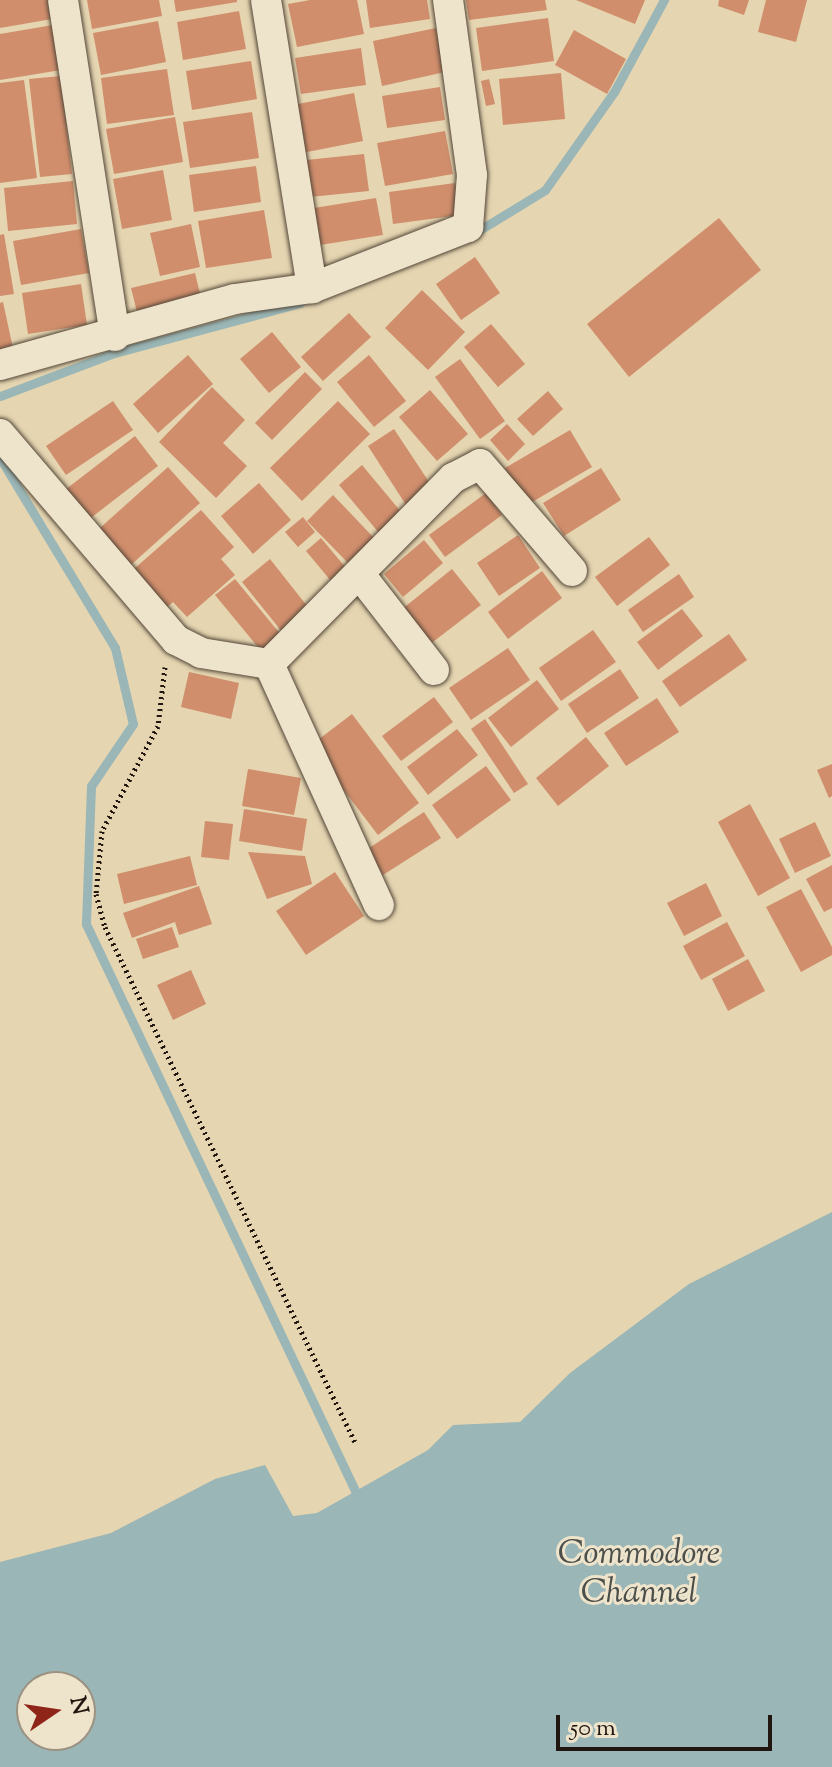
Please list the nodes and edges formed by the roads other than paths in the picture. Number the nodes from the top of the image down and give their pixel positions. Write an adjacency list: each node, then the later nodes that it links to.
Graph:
1 (63, 0): 5 (street)
2 (266, 0): 4 (street)
3 (448, 0): 4 (street)
4 (312, 288): 5 (street)
5 (115, 336): 6 (street)
6 (0, 365)
7 (0, 434): 10 (street)
8 (572, 571): 9 (street)
9 (361, 576): 10 (street); 11 (street)
10 (269, 664): 12 (street)
11 (434, 670)
12 (379, 905)

